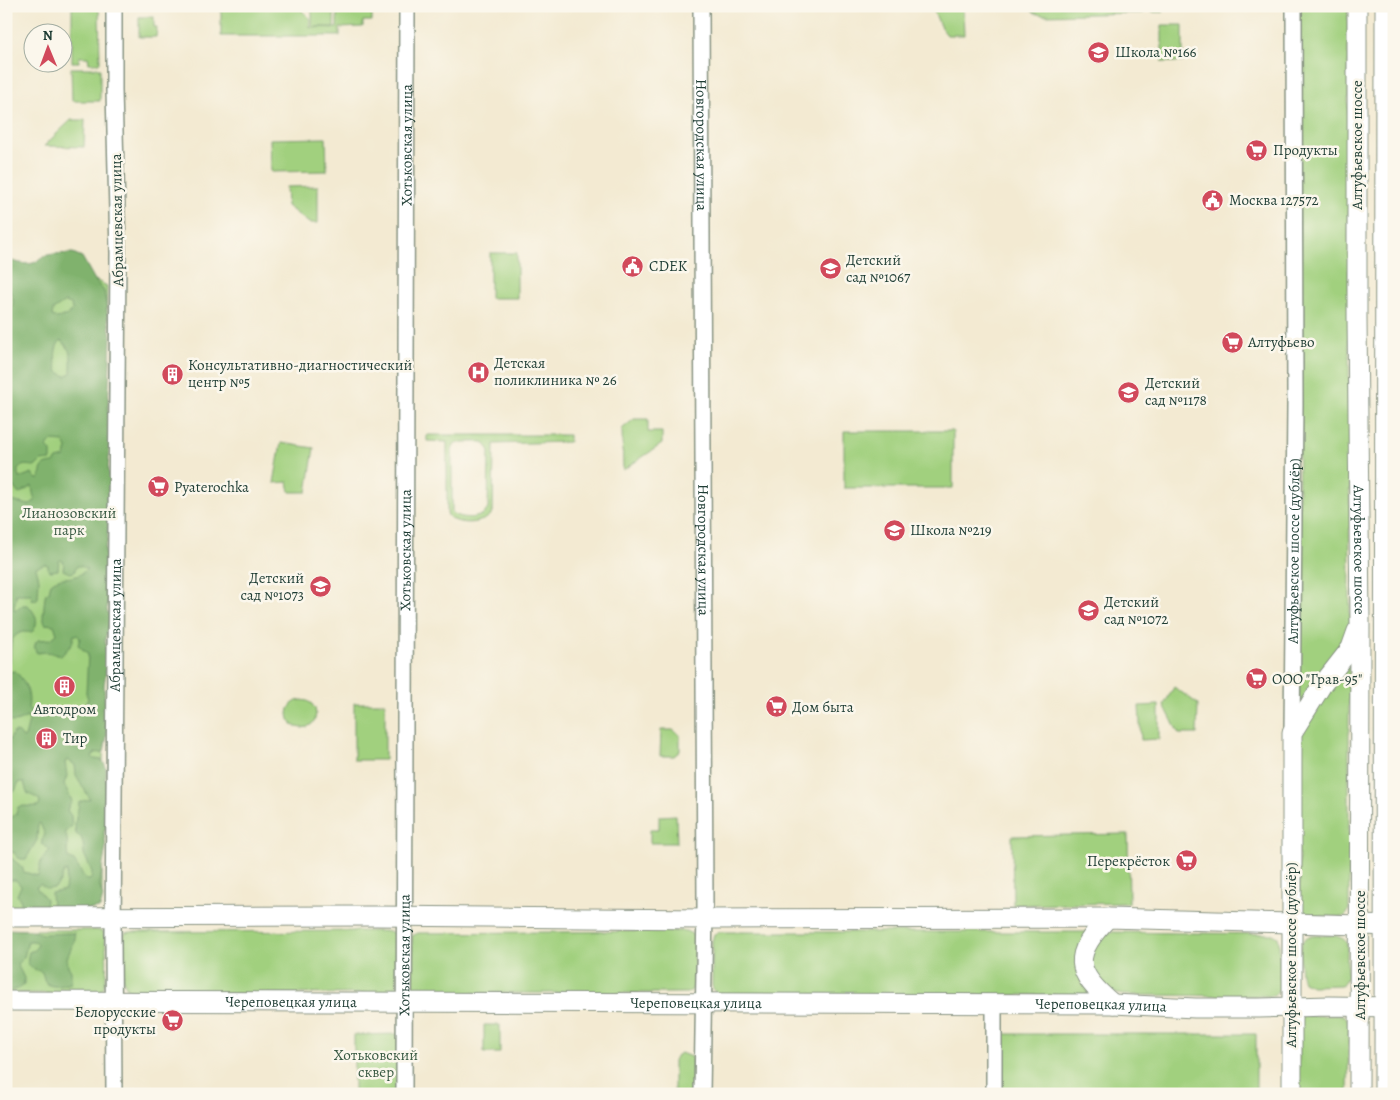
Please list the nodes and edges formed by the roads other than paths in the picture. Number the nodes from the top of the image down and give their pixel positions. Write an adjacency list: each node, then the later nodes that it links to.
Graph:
1 (114, 6): 12 (street, Абрамцевская улица)
2 (408, 6): 13 (street, Хотьковская улица)
3 (701, 6): 15 (street, Новгородская улица)
4 (1294, 6): 10 (street, Алтуфьевское шоссе (дублёр))
5 (1358, 6): 8 (main road, Алтуфьевское шоссе)
6 (1385, 6): 9 (main road, Алтуфьевское шоссе)
7 (1394, 610): 9 (street)
8 (1360, 623): 10 (main road); 17 (main road, Алтуфьевское шоссе)
9 (1385, 637): 18 (main road, Алтуфьевское шоссе)
10 (1292, 733): 16 (main road, Алтуфьевское шоссе (дублёр))
11 (6, 917): 12 (main road)
12 (114, 917): 13 (main road); 20 (street, Абрамцевская улица)
13 (405, 917): 15 (main road); 21 (street, Хотьковская улица)
14 (1108, 918): 15 (main road); 16 (main road); 24 (main road)
15 (704, 919): 22 (street, Новгородская улица)
16 (1291, 922): 17 (main road); 25 (main road, Алтуфьевское шоссе (дублёр))
17 (1360, 925): 18 (main road); 26 (main road, Алтуфьевское шоссе)
18 (1389, 926): 27 (main road, Алтуфьевское шоссе)
19 (6, 1001): 20 (main road, Череповецкая улица)
20 (114, 1001): 21 (main road, Череповецкая улица); 28 (street, Абрамцевская улица)
21 (405, 1003): 22 (main road, Череповецкая улица); 29 (street, Хотьковская улица)
22 (703, 1004): 23 (main road, Череповецкая улица); 30 (street, Новгородская улица)
23 (994, 1004): 24 (main road, Череповецкая улица); 31 (street)
24 (1113, 1004): 25 (main road, Череповецкая улица)
25 (1292, 1006): 26 (main road, Череповецкая улица); 32 (main road, Алтуфьевское шоссе (дублёр))
26 (1359, 1007): 27 (main road, Череповецкая улица); 33 (main road, Алтуфьевское шоссе)
27 (1389, 1007): 34 (main road, Алтуфьевское шоссе)
28 (114, 1094)
29 (404, 1094)
30 (702, 1094)
31 (994, 1094)
32 (1292, 1094)
33 (1359, 1094)
34 (1384, 1094)

